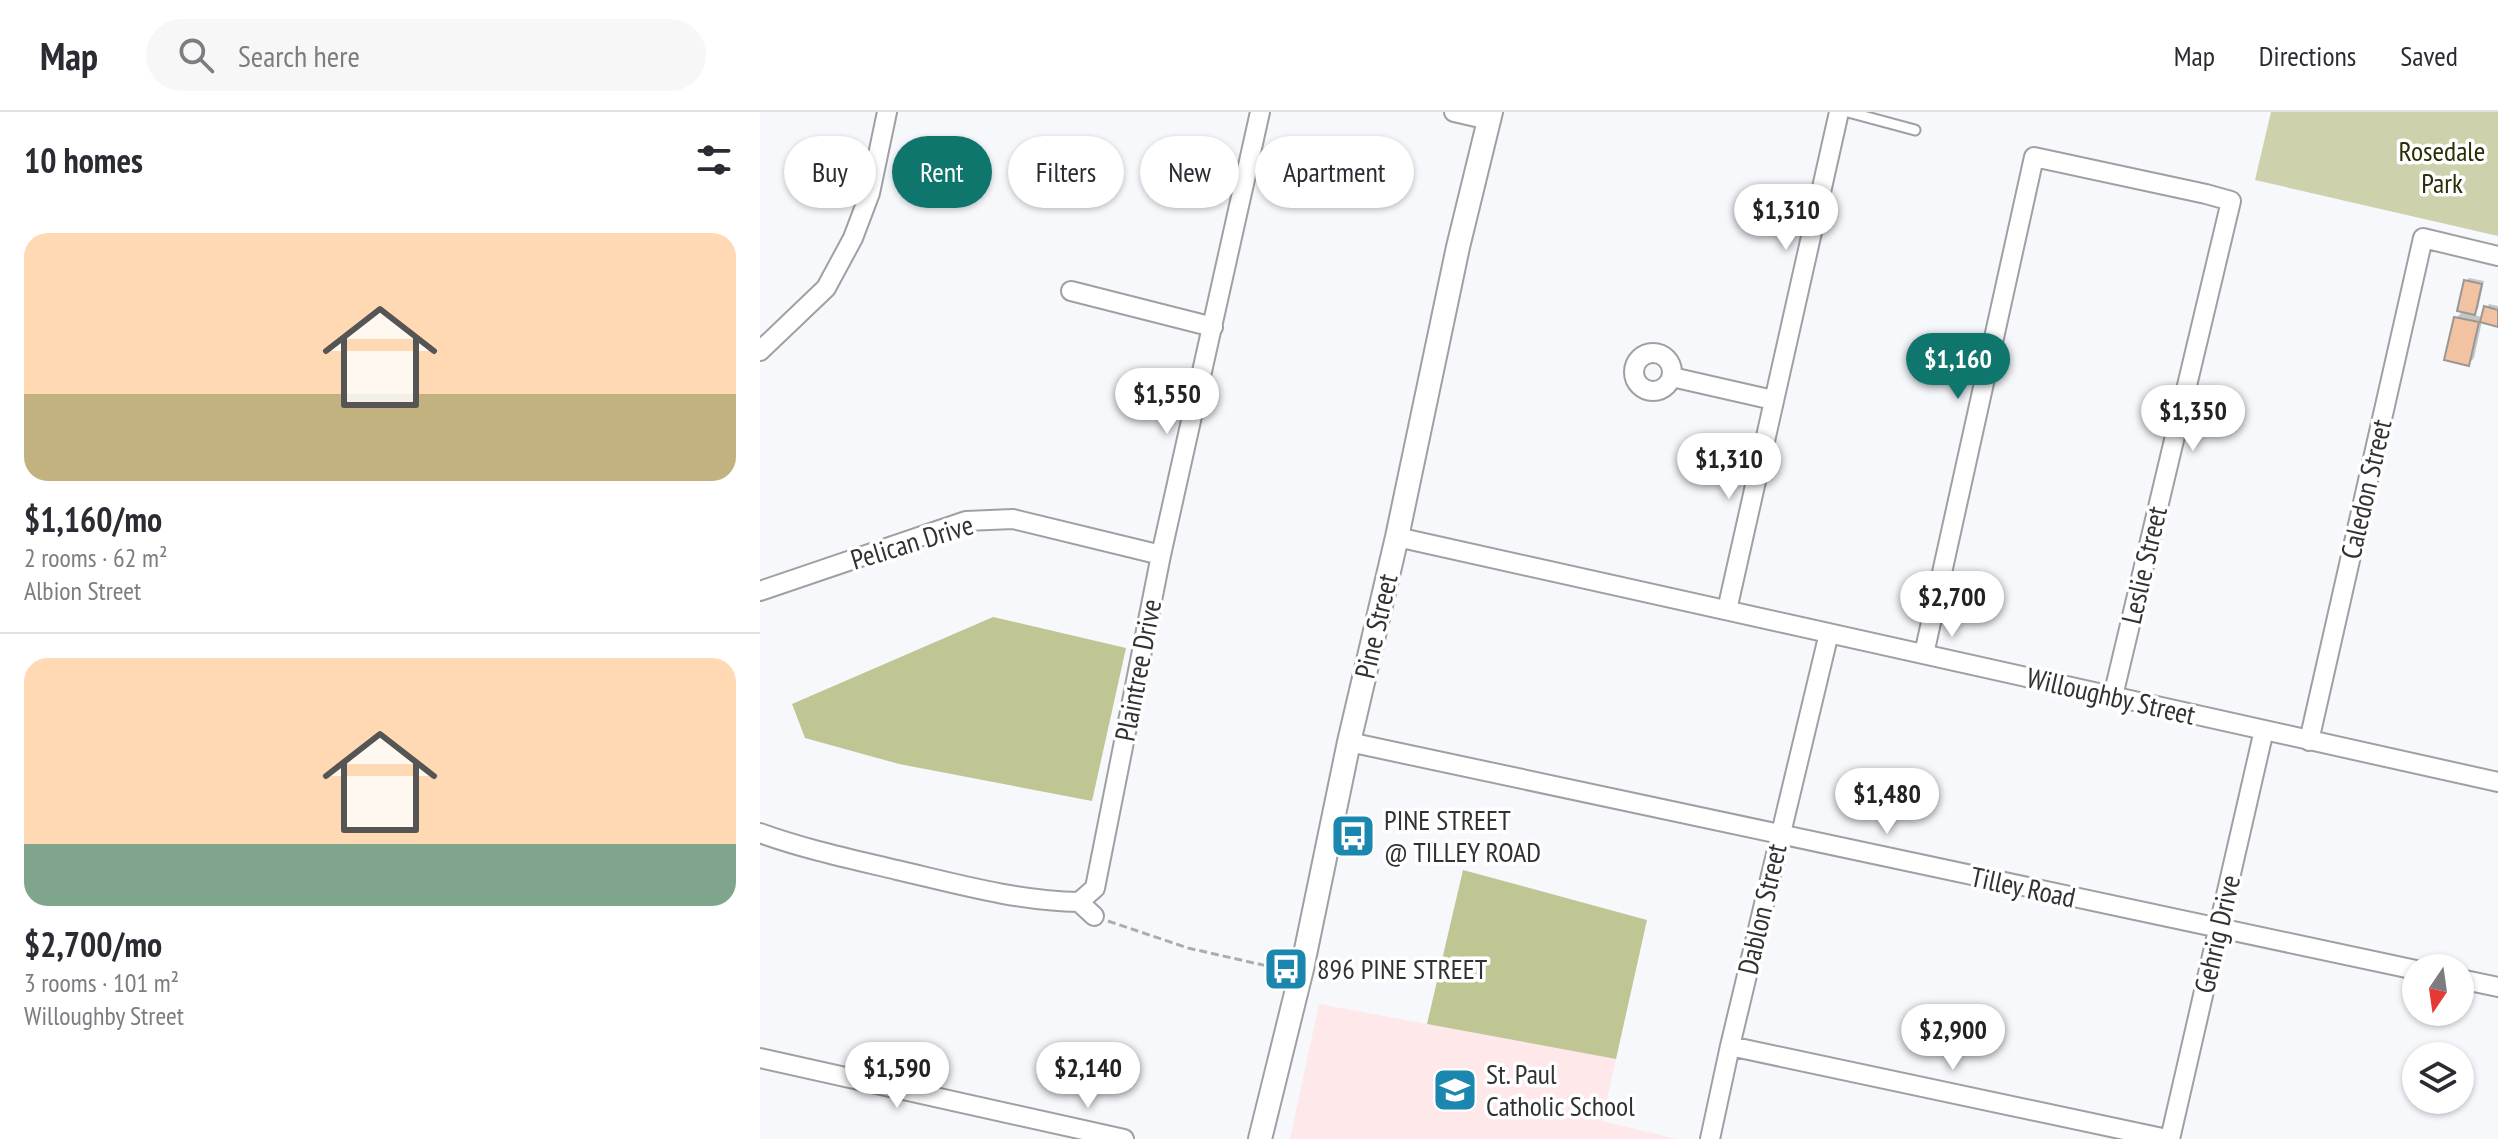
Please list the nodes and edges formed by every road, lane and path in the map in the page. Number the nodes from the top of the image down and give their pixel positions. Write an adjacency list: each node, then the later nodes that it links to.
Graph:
1 (887, 112): 11 (street)
2 (1260, 112): 10 (street, Plaintree Drive)
3 (1454, 112): 6 (street)
4 (1839, 112): 13 (street)
5 (1848, 112): 7 (lane)
6 (1490, 116): 14 (street, Pine Street)
7 (1915, 130)
8 (2498, 256): 22 (street, Caledon Street)
9 (1071, 291): 10 (street)
10 (1213, 327): 15 (street, Plaintree Drive)
11 (760, 351)
12 (1672, 377): 13 (street)
13 (1773, 400): 17 (street)
14 (1397, 537): 17 (street, Willoughby Street); 23 (street, Pine Street)
15 (1161, 555): 16 (street, Pelican Drive); 27 (street, Plaintree Drive)
16 (760, 591)
17 (1727, 610): 18 (street, Willoughby Street)
18 (1829, 633): 19 (street, Willoughby Street); 26 (street, Dablon Street)
19 (1924, 654): 20 (street, Willoughby Street); 20 (street, Leslie Street)
20 (2113, 696): 21 (street, Willoughby Street)
21 (2264, 730): 22 (street, Willoughby Street); 29 (street, Gehrig Drive)
22 (2309, 741): 24 (street, Willoughby Street)
23 (1349, 742): 26 (street, Tilley Road); 31 (street, Pine Street)
24 (2498, 782)
25 (760, 833): 27 (street)
26 (1780, 835): 29 (street, Tilley Road); 34 (street, Dablon Street)
27 (1079, 902): 28 (street)
28 (1094, 916): 31 (path)
29 (2218, 929): 30 (street, Tilley Road); 40 (street, Gehrig Drive)
30 (2402, 967)
31 (1301, 973): 38 (street, Pine Street)
32 (2474, 982): 33 (street)
33 (2498, 987)
34 (1730, 1046): 39 (street, Dablon Street); 40 (street)
35 (760, 1058): 36 (street)
36 (1041, 1130): 37 (street)
37 (1124, 1139)
38 (1260, 1139)
39 (1710, 1139)
40 (2169, 1139)

